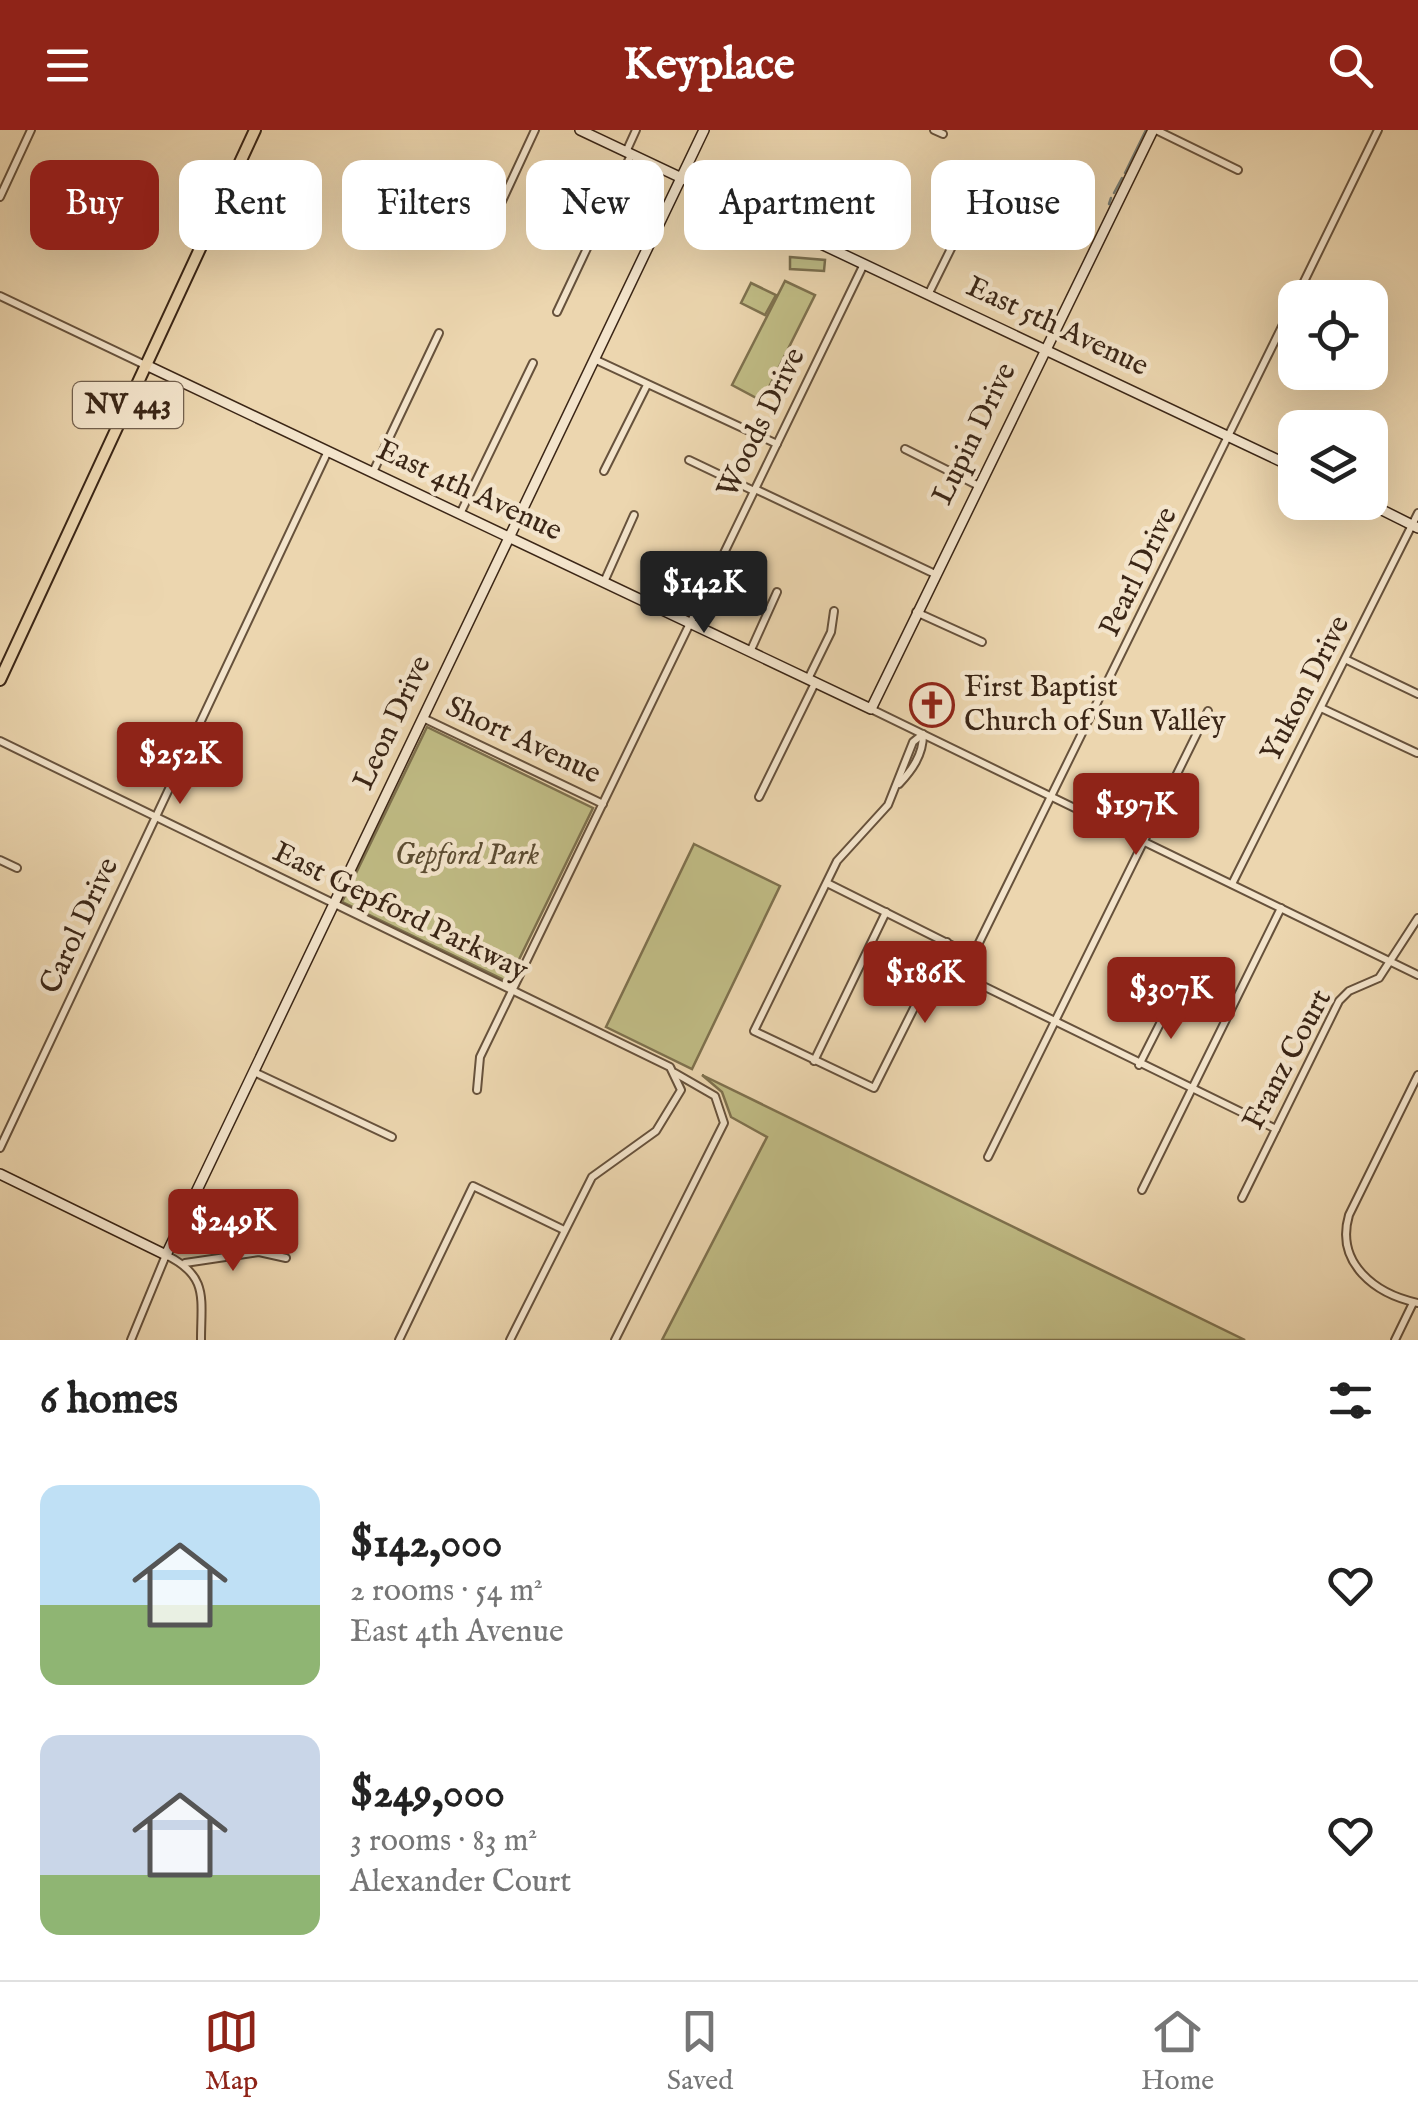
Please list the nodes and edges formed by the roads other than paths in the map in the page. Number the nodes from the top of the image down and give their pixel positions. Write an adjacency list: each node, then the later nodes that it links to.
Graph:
1 (32, 130): 15 (street)
2 (255, 130): 27 (main road, NV 443)
3 (535, 130): 14 (street)
4 (580, 130): 11 (street, East 5th Avenue)
5 (636, 130): 11 (street)
6 (704, 130): 13 (street, Leon Drive)
7 (934, 130): 10 (street)
8 (1155, 130): 12 (street); 24 (street, Lupin Drive)
9 (1378, 130): 18 (street, Pearl Drive)
10 (944, 134)
11 (628, 153): 13 (street, East 5th Avenue); 21 (street)
12 (1238, 170)
13 (681, 178): 17 (street, East 5th Avenue); 25 (street, Leon Drive)
14 (506, 192)
15 (0, 197)
16 (950, 250): 19 (street)
17 (864, 264): 19 (street, East 5th Avenue); 30 (street, Woods Drive)
18 (1305, 280)
19 (928, 295): 24 (street, East 5th Avenue)
20 (0, 296): 27 (street)
21 (557, 312)
22 (439, 334): 36 (street)
23 (1278, 335): 29 (street, Pearl Drive)
24 (1045, 350): 29 (street, East 5th Avenue); 37 (street, Lupin Drive)
25 (594, 359): 28 (street); 44 (street, Leon Drive)
26 (533, 363): 41 (street)
27 (146, 365): 32 (street, East 4th Avenue); 54 (main road, NV 443)
28 (647, 385): 30 (street); 35 (street)
29 (1228, 436): 34 (street, East 5th Avenue); 64 (street, Pearl Drive)
30 (777, 444): 38 (street, Woods Drive)
31 (905, 449): 37 (street)
32 (328, 452): 36 (street, East 4th Avenue); 67 (street, Carol Drive)
33 (689, 460): 38 (street)
34 (1278, 460)
35 (604, 471)
36 (373, 473): 41 (street, East 4th Avenue)
37 (978, 485): 45 (street, Lupin Drive)
38 (755, 490): 45 (street); 50 (street, Woods Drive)
39 (1388, 513): 43 (street)
40 (1418, 513): 43 (street, Yukon Drive)
41 (460, 514): 44 (street, East 4th Avenue)
42 (634, 515): 46 (street)
43 (1415, 526): 53 (street, Yukon Drive)
44 (509, 537): 46 (street, East 4th Avenue); 60 (street, Leon Drive)
45 (935, 574): 49 (street, Lupin Drive)
46 (604, 582): 50 (street, East 4th Avenue)
47 (777, 592): 52 (street)
48 (834, 611): 55 (street)
49 (916, 612): 51 (street); 57 (street, Lupin Drive)
50 (690, 624): 52 (street, East 4th Avenue); 66 (street, Woods Drive)
51 (982, 642)
52 (750, 652): 55 (street, East 4th Avenue)
53 (1346, 660): 56 (street); 58 (street, Yukon Drive)
54 (0, 680)
55 (811, 681): 57 (street, East 4th Avenue); 65 (street)
56 (1418, 694)
57 (872, 708): 61 (street, East 4th Avenue)
58 (1321, 708): 63 (street); 72 (street, Yukon Drive)
59 (1208, 711): 68 (street)
60 (423, 718): 66 (street, Short Avenue); 73 (street, Leon Drive)
61 (923, 734): 64 (street, East 4th Avenue); 71 (street)
62 (0, 741): 67 (street, East Gepford Parkway)
63 (1417, 754)
64 (1051, 797): 68 (street, East 4th Avenue); 83 (street, Pearl Drive)
65 (760, 798)
66 (603, 804): 81 (street, Woods Drive)
67 (154, 819): 73 (street, East Gepford Parkway); 93 (street, Carol Drive)
68 (1143, 842): 72 (street, East 4th Avenue); 83 (street)
69 (0, 860): 70 (street)
70 (17, 868)
71 (826, 883): 75 (street); 84 (street)
72 (1232, 884): 74 (street, East 4th Avenue)
73 (334, 904): 81 (street, East Gepford Parkway); 86 (street, Leon Drive)
74 (1282, 908): 79 (street, East 4th Avenue); 89 (street)
75 (886, 912): 77 (street); 84 (street)
76 (1418, 918): 79 (street, Franz Court)
77 (947, 942): 78 (street); 84 (street)
78 (963, 950)
79 (1390, 961): 80 (street, East 4th Avenue); 91 (street, Franz Court)
80 (1418, 974)
81 (512, 992): 87 (street, East Gepford Parkway); 90 (street, Woods Drive)
82 (1171, 1002): 85 (street)
83 (1054, 1022): 85 (street); 94 (street)
84 (814, 1061)
85 (1139, 1065): 89 (street)
86 (254, 1072): 92 (street); 99 (street, Leon Drive)
87 (674, 1072): 98 (street); 107 (street, East Gepford Parkway)
88 (1418, 1075): 102 (street)
89 (1192, 1089): 91 (street); 96 (street)
90 (477, 1090)
91 (1276, 1129): 97 (street, Franz Court)
92 (392, 1138)
93 (0, 1148)
94 (988, 1157)
95 (0, 1174): 99 (street)
96 (1142, 1190)
97 (1242, 1198)
98 (564, 1230): 105 (street); 106 (street)
99 (166, 1255): 101 (street); 103 (street, Leon Drive)
100 (286, 1258): 101 (street)
101 (183, 1264): 104 (street)
102 (1416, 1303): 108 (street)
103 (131, 1340)
104 (201, 1340)
105 (399, 1340)
106 (510, 1340)
107 (616, 1340)
108 (1395, 1340)

